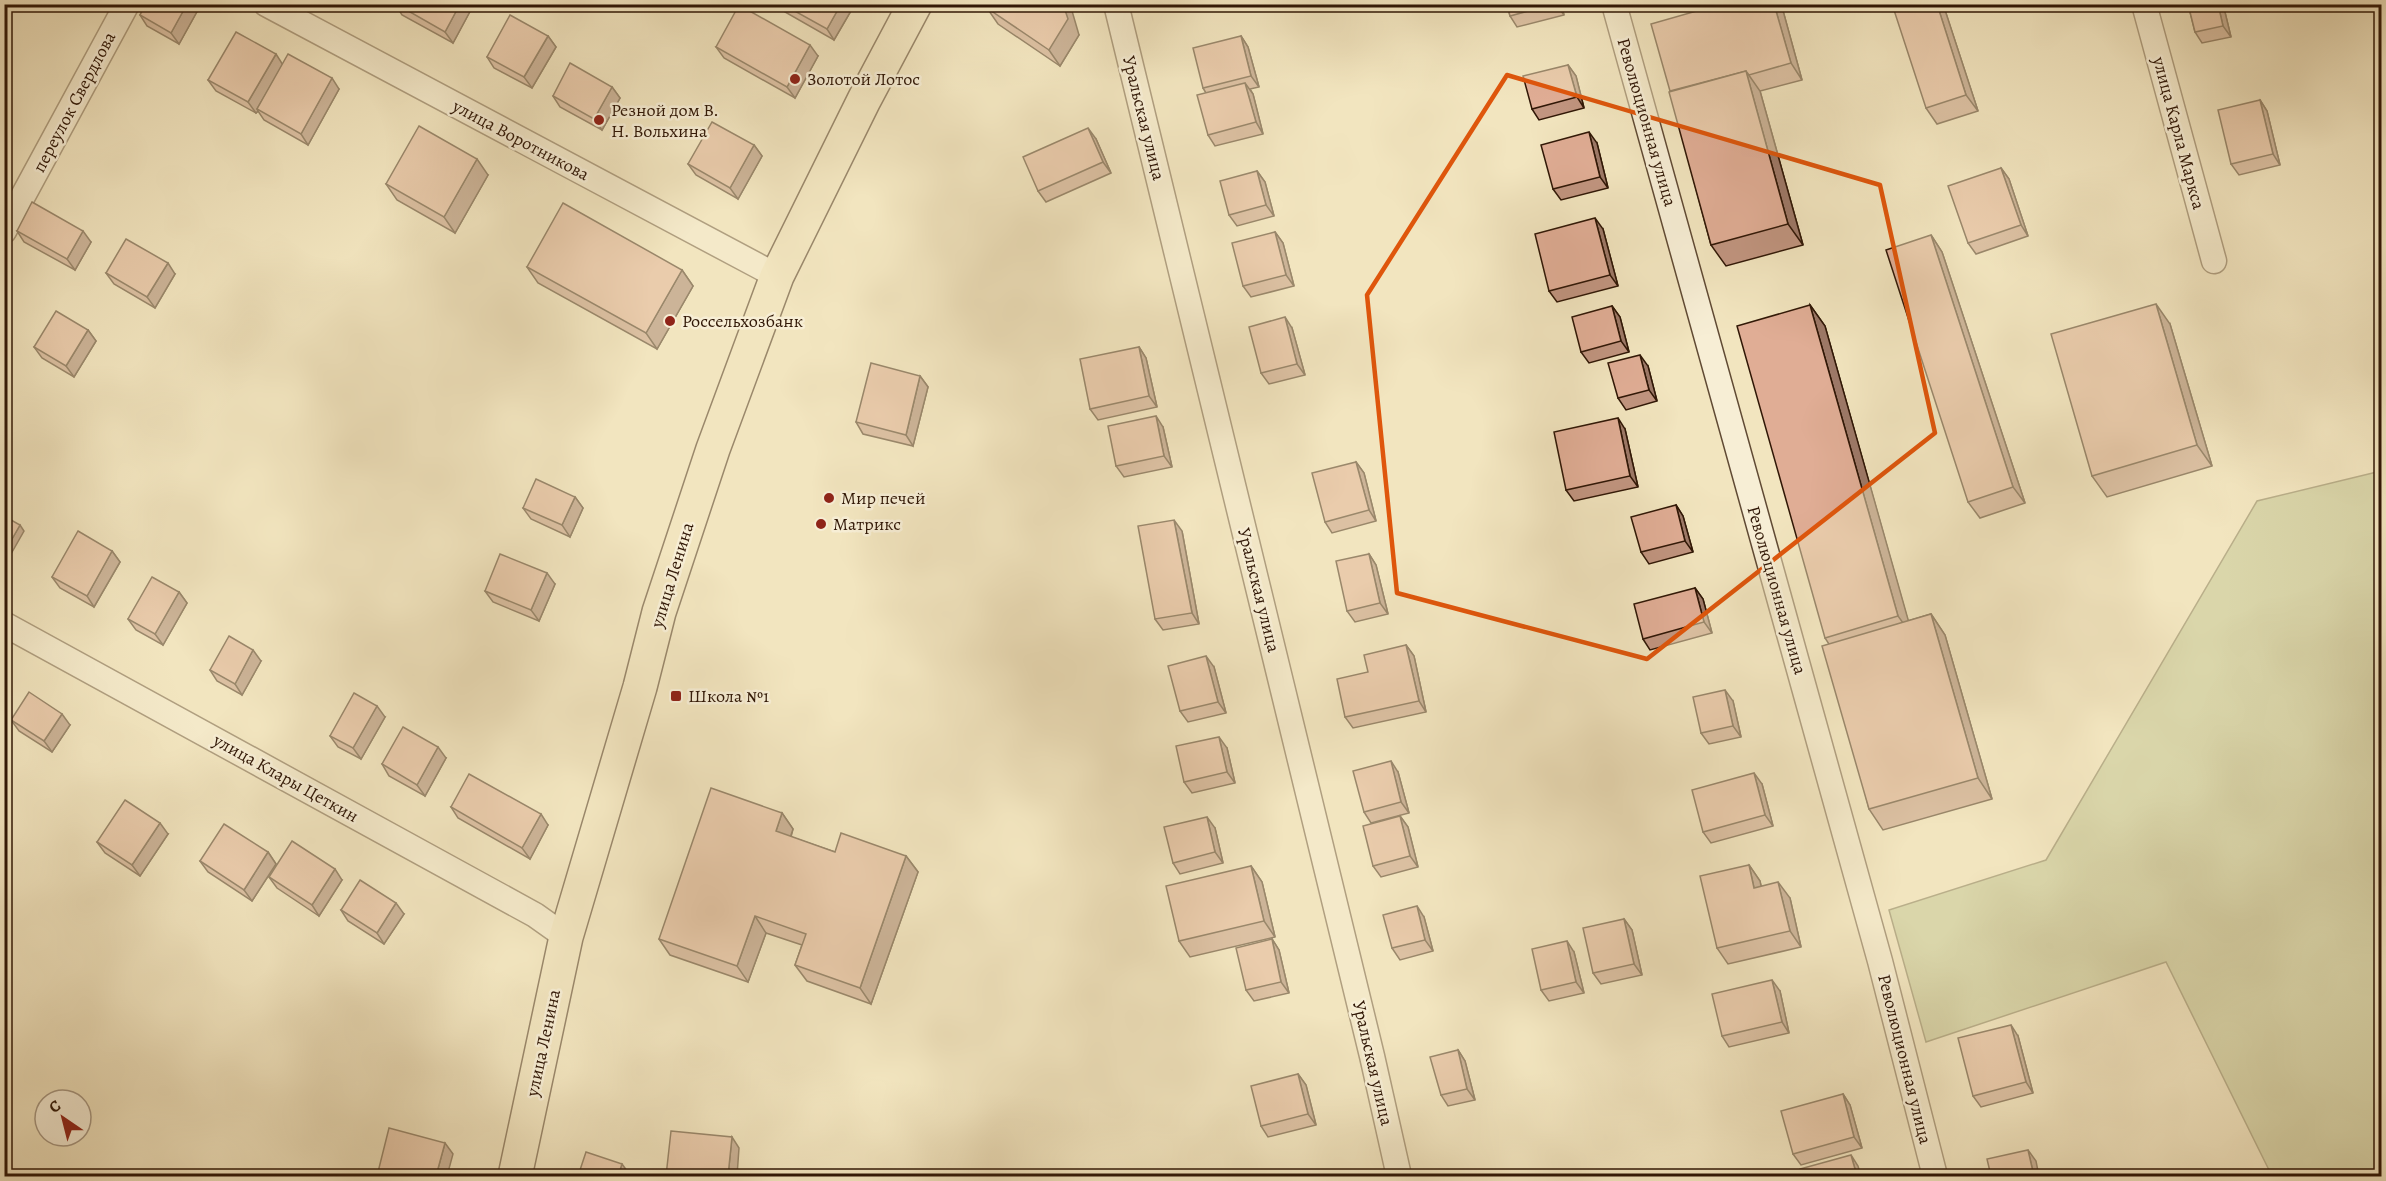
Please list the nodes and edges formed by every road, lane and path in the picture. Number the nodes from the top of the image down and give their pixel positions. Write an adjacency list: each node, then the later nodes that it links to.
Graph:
1 (127, 4): 7 (street, переулок Свердлова)
2 (266, 4): 9 (street, улица Воротникова)
3 (915, 4): 9 (main road, улица Ленина)
4 (1116, 4): 13 (street, Уральская улица)
5 (1614, 4): 14 (street, Революционная улица)
6 (2144, 4): 8 (street, улица Карла Маркса)
7 (4, 231)
8 (2214, 261)
9 (777, 276): 11 (main road, улица Ленина)
10 (4, 624): 11 (street, улица Клары Цеткин)
11 (566, 937): 12 (main road, улица Ленина)
12 (515, 1176)
13 (1399, 1176)
14 (1935, 1176)

